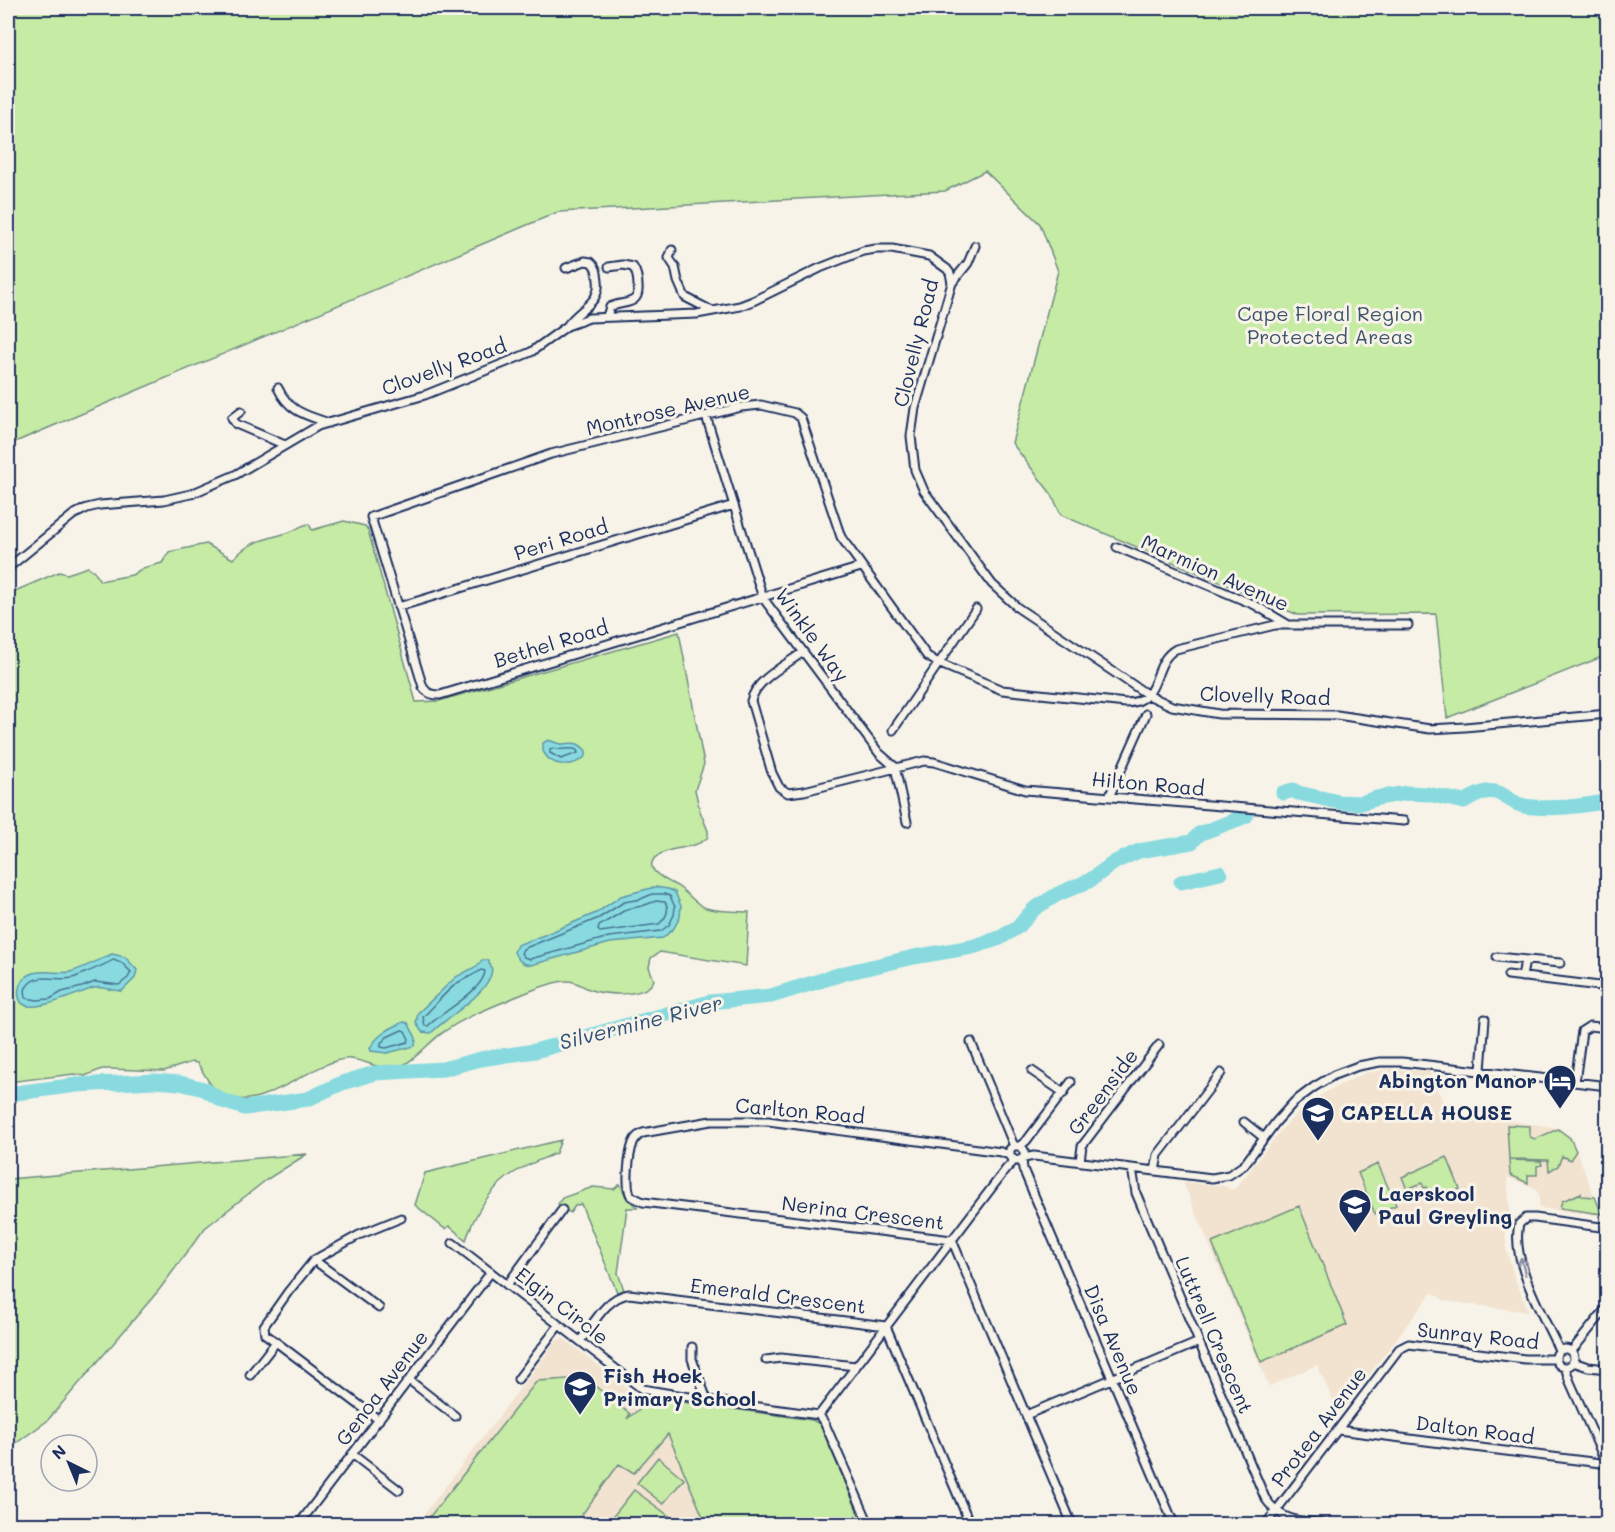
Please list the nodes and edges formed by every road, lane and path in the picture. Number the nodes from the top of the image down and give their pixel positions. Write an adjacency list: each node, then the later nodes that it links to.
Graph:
1 (975, 246): 5 (street)
2 (672, 250): 6 (street)
3 (609, 267): 7 (street)
4 (567, 268): 8 (street)
5 (952, 283): 6 (street, Clovelly Road); 26 (street, Clovelly Road)
6 (712, 312): 7 (street, Clovelly Road)
7 (607, 316): 8 (street, Clovelly Road)
8 (567, 326): 12 (street, Clovelly Road)
9 (278, 388): 12 (street)
10 (241, 411): 13 (street)
11 (706, 416): 14 (street, Winkle Way); 15 (street, Montrose Avenue); 17 (street, Montrose Avenue)
12 (329, 423): 13 (street, Clovelly Road)
13 (285, 445): 18 (street, Clovelly Road)
14 (734, 505): 19 (street, Winkle Way); 20 (street, Peri Road)
15 (371, 517): 20 (street, Bethel Road)
16 (1117, 547): 22 (street, Marmion Avenue)
17 (861, 567): 19 (street, Bethel Road); 25 (street, Montrose Avenue)
18 (8, 568)
19 (763, 598): 20 (street, Bethel Road); 24 (street, Winkle Way)
20 (398, 607)
21 (976, 609): 25 (street)
22 (1287, 624): 23 (street, Marmion Avenue); 26 (street)
23 (1408, 625)
24 (803, 652): 30 (street, Winkle Way); 30 (street, Hilton Road)
25 (938, 663): 26 (street, Montrose Avenue); 29 (street)
26 (1148, 695): 28 (street, Clovelly Road)
27 (1146, 714): 31 (street)
28 (1608, 714)
29 (893, 730)
30 (896, 767): 31 (street, Hilton Road); 33 (street)
31 (1109, 797): 32 (street, Hilton Road)
32 (1404, 821)
33 (907, 822)
34 (1497, 957): 35 (street)
35 (1525, 960): 36 (street); 38 (street)
36 (1560, 963)
37 (1508, 975): 38 (street)
38 (1522, 977): 39 (street)
39 (1608, 987)
40 (1485, 1019): 44 (street)
41 (1608, 1028): 47 (street)
42 (971, 1042): 54 (street, Disa Avenue)
43 (1159, 1045): 55 (street, Greenside)
44 (1482, 1070): 47 (street, Carlton Road); 53 (street, Carlton Road)
45 (1032, 1071): 50 (street)
46 (1221, 1073): 57 (street)
47 (1575, 1082): 49 (street, Carlton Road)
48 (1071, 1083): 50 (street)
49 (1608, 1087): 51 (street)
50 (1064, 1093): 54 (street)
51 (1608, 1102)
52 (1244, 1122): 53 (street)
53 (1264, 1138): 57 (street, Carlton Road)
54 (1017, 1154): 55 (street, Carlton Road); 58 (street, Carlton Road); 62 (street); 85 (street, Disa Avenue)
55 (1080, 1161): 56 (street, Carlton Road)
56 (1132, 1168): 57 (street, Carlton Road); 73 (street, Luttrell Crescent)
57 (1155, 1171)
58 (643, 1202): 62 (street, Nerina Crescent)
59 (562, 1210): 66 (street)
60 (401, 1218): 64 (street)
61 (1608, 1228): 76 (street, one-way to 61)
62 (952, 1240): 70 (street); 90 (street, Nerina Crescent)
63 (453, 1243): 65 (street, Elgin Circle)
64 (315, 1260): 68 (street); 72 (street)
65 (491, 1272): 66 (street, Elgin Circle); 87 (street, Genoa Avenue)
66 (507, 1284): 69 (street, Elgin Circle)
67 (1608, 1306): 77 (street)
68 (379, 1308)
69 (559, 1325): 71 (street, Elgin Circle); 86 (street)
70 (886, 1326): 71 (street, Emerald Crescent); 81 (street); 100 (street, Emerald Crescent)
71 (580, 1341): 88 (street, Elgin Circle)
72 (276, 1342): 84 (street); 92 (street)
73 (1199, 1342): 85 (street); 97 (street, Luttrell Crescent)
74 (692, 1347): 88 (street)
75 (1399, 1349): 78 (street, Sunray Road); 93 (street, Protea Avenue)
76 (1559, 1350): 77 (street); 78 (street)
77 (1571, 1352): 80 (street)
78 (1555, 1359): 82 (street)
79 (766, 1360): 81 (street)
80 (1573, 1362): 82 (street); 83 (street)
81 (856, 1366): 89 (street)
82 (1565, 1367): 95 (street)
83 (1608, 1369)
84 (250, 1375)
85 (1111, 1378): 90 (street); 102 (street, Disa Avenue)
86 (518, 1379)
87 (409, 1380): 91 (street); 92 (street, Genoa Avenue)
88 (707, 1400): 89 (street, Elgin Circle)
89 (819, 1415): 99 (street)
90 (1026, 1415): 101 (street, Nerina Crescent)
91 (455, 1416)
92 (379, 1420): 94 (street, Genoa Avenue)
93 (1338, 1430): 95 (street, Dalton Road); 97 (street, Protea Avenue)
94 (352, 1454): 96 (street); 98 (street, Genoa Avenue)
95 (1607, 1465)
96 (399, 1490)
97 (1276, 1511): 103 (street, Protea Avenue); 104 (street)
98 (299, 1524)
99 (868, 1524)
100 (970, 1524)
101 (1072, 1524)
102 (1174, 1524)
103 (1266, 1524)
104 (1329, 1524)

